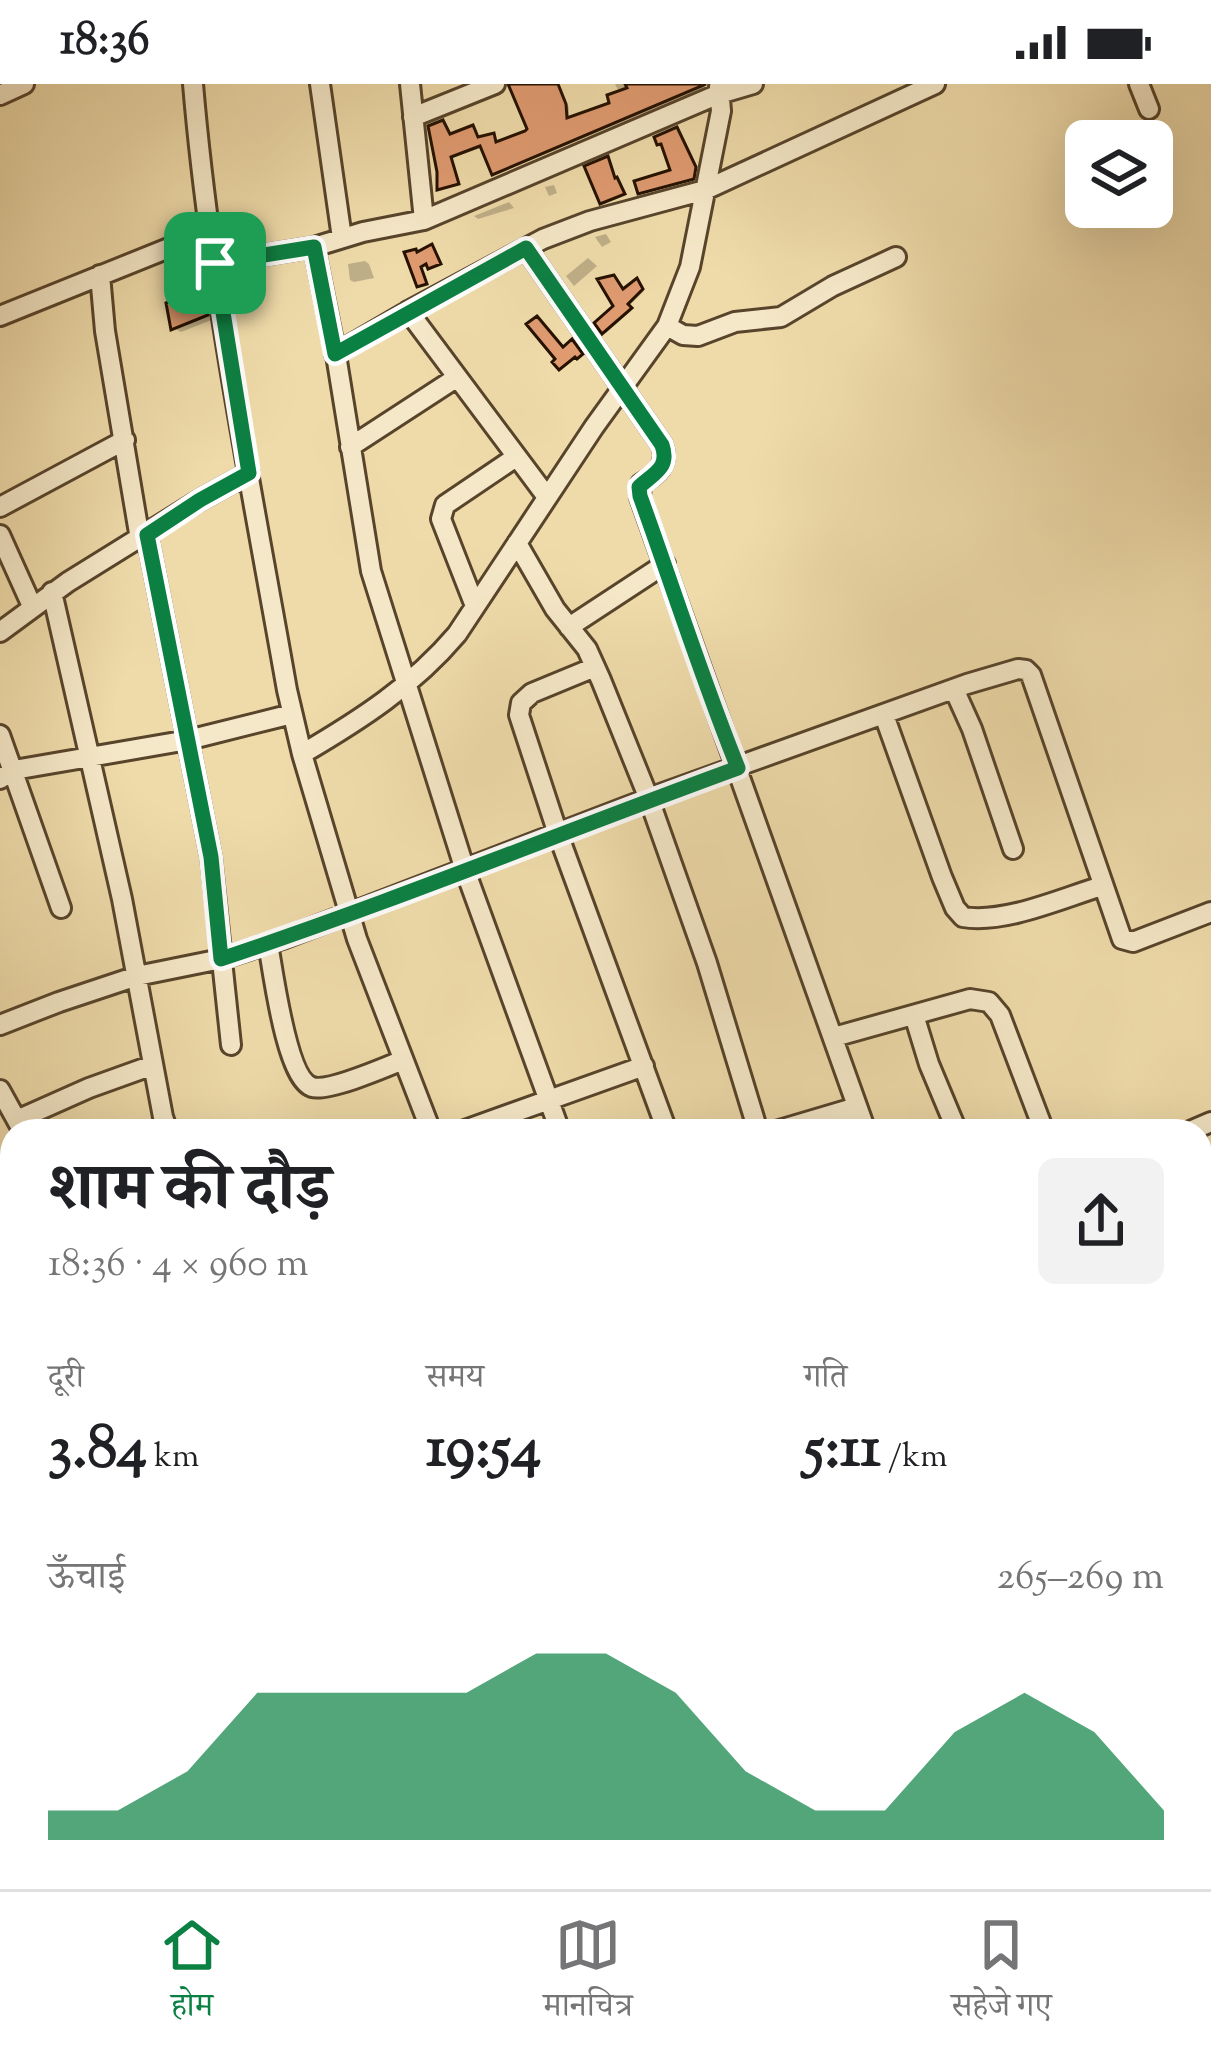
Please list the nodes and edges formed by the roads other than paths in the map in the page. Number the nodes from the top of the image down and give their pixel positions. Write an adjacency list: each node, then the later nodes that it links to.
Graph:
1 (24, 84): 10 (street)
2 (194, 84): 15 (street)
3 (320, 84): 16 (street)
4 (410, 84): 12 (street)
5 (495, 84): 12 (street)
6 (753, 84): 9 (street)
7 (935, 84): 13 (street)
8 (1139, 84): 11 (street)
9 (719, 89): 13 (street); 14 (street)
10 (0, 95)
11 (1149, 109)
12 (413, 117): 14 (street)
13 (705, 190): 18 (street); 24 (street)
14 (424, 220): 16 (street)
15 (211, 231): 20 (street); 21 (street)
16 (342, 238): 17 (street)
17 (314, 247): 20 (street); 25 (street)
18 (526, 248): 22 (street); 27 (street)
19 (896, 256): 24 (street)
20 (215, 263): 31 (street)
21 (100, 274): 23 (street); 28 (street)
22 (408, 311): 25 (street); 26 (street)
23 (0, 316)
24 (667, 326): 27 (street)
25 (335, 354): 29 (street)
26 (456, 378): 29 (street); 30 (street)
27 (624, 388): 32 (street); 37 (street)
28 (125, 440): 33 (street); 35 (street)
29 (350, 447): 44 (street)
30 (516, 457): 32 (street); 39 (street)
31 (249, 473): 35 (street); 46 (street)
32 (547, 497): 36 (street)
33 (0, 507)
34 (0, 535): 40 (street)
35 (144, 537): 38 (street); 49 (street)
36 (517, 543): 39 (street); 41 (street)
37 (665, 564): 41 (street); 52 (street)
38 (52, 592): 40 (street); 51 (street)
39 (476, 606): 44 (street)
40 (32, 607): 42 (street)
41 (569, 627): 43 (street)
42 (0, 632)
43 (595, 667): 54 (street); 55 (street)
44 (406, 686): 50 (street); 57 (street)
45 (954, 689): 47 (street); 56 (street); 58 (street)
46 (292, 714): 49 (street); 50 (street)
47 (884, 715): 52 (street); 58 (street)
48 (0, 735): 53 (street)
49 (188, 740): 51 (street); 63 (street)
50 (302, 754): 61 (street)
51 (88, 757): 53 (street); 64 (street)
52 (738, 768): 54 (street); 67 (street)
53 (7, 775): 59 (street)
54 (649, 799): 55 (street); 82 (street)
55 (557, 834): 57 (street); 71 (street)
56 (1013, 848)
57 (465, 870): 61 (street); 73 (street)
58 (1102, 886): 60 (street)
59 (61, 908)
60 (1211, 912)
61 (350, 915): 62 (street); 69 (street)
62 (268, 944): 63 (street); 69 (street)
63 (221, 959): 64 (street); 68 (street)
64 (137, 976): 66 (street); 70 (street)
65 (914, 1015): 67 (street); 85 (street); 86 (street)
66 (0, 1025)
67 (834, 1037): 74 (street)
68 (231, 1045)
69 (403, 1060): 78 (street)
70 (153, 1065): 76 (street); 77 (street)
71 (644, 1066): 73 (street); 81 (street)
72 (0, 1090): 75 (street)
73 (550, 1100): 79 (street); 80 (street)
74 (857, 1107): 83 (street); 84 (street)
75 (16, 1119)
76 (33, 1119)
77 (165, 1119)
78 (425, 1119)
79 (496, 1119)
80 (556, 1119)
81 (663, 1119)
82 (754, 1119)
83 (816, 1119)
84 (862, 1119)
85 (952, 1119)
86 (1039, 1119)

